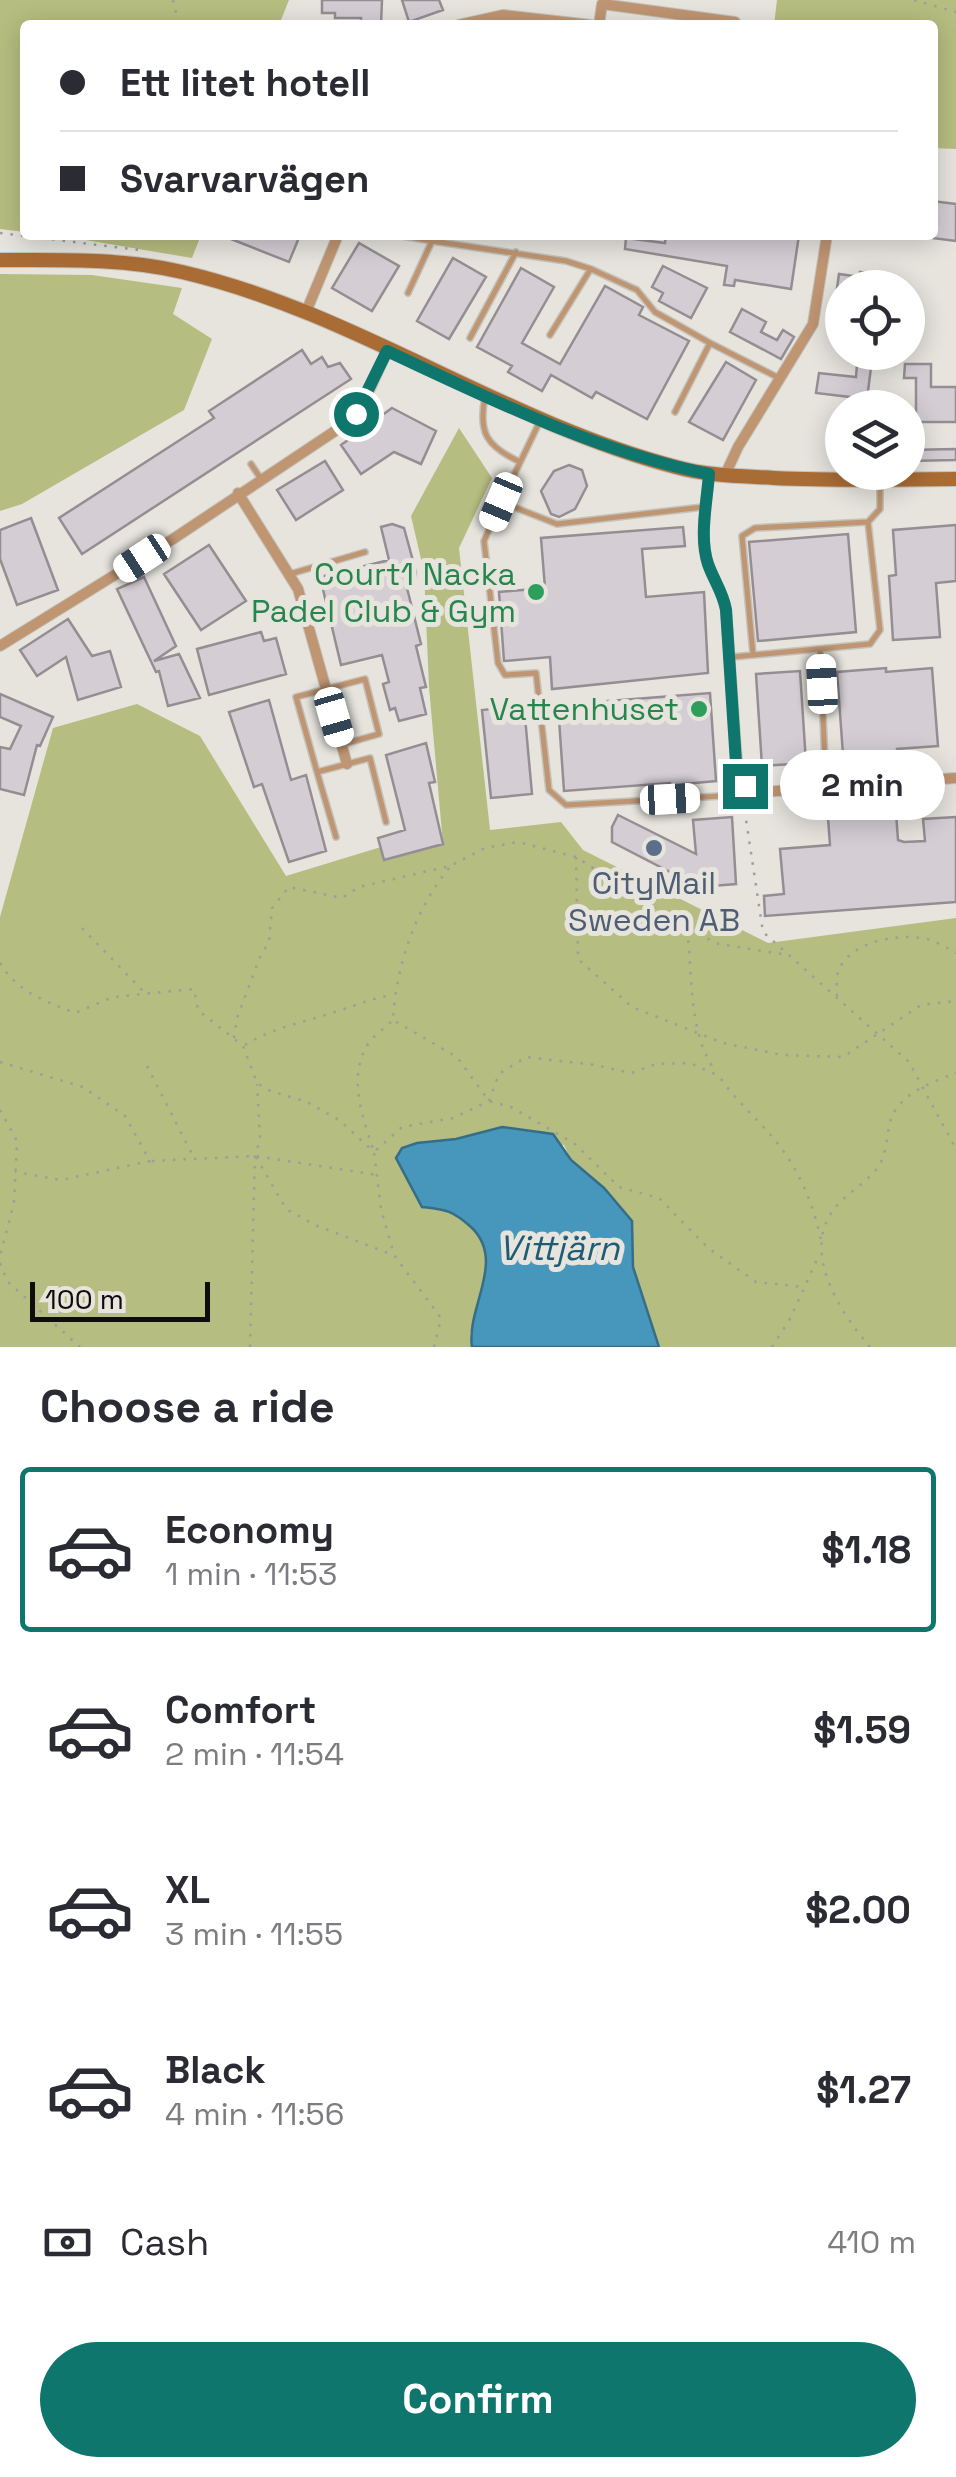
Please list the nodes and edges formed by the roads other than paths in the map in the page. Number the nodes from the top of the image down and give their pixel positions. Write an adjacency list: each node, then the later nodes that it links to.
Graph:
1 (474, 20): 2 (street)
2 (549, 20)
3 (597, 20): 4 (street)
4 (720, 20)
5 (336, 240): 13 (street)
6 (426, 240): 8 (lane)
7 (825, 240): 18 (street)
8 (432, 241): 9 (lane); 12 (lane)
9 (516, 252): 11 (lane); 15 (lane)
10 (0, 260): 13 (street)
11 (591, 268): 14 (lane); 16 (lane)
12 (408, 293)
13 (306, 312): 17 (street)
14 (550, 336)
15 (470, 338)
16 (710, 344): 18 (lane); 20 (lane)
17 (387, 351): 19 (street); 26 (street)
18 (779, 378): 25 (street)
19 (485, 396): 21 (street); 22 (lane)
20 (675, 412)
21 (540, 422): 22 (lane); 24 (street)
22 (518, 461): 32 (lane)
23 (251, 464): 26 (lane)
24 (709, 474): 25 (street); 33 (street)
25 (726, 476): 27 (street)
26 (261, 479): 31 (street)
27 (825, 479)
28 (925, 479): 29 (street)
29 (956, 479)
30 (880, 490): 34 (lane)
31 (238, 493): 36 (street); 37 (street)
32 (501, 502): 33 (lane); 47 (lane)
33 (707, 506): 40 (street)
34 (868, 522): 38 (lane); 39 (lane)
35 (365, 552): 36 (lane)
36 (290, 574): 41 (street)
37 (0, 646)
38 (820, 648): 39 (lane); 46 (lane)
39 (753, 654): 40 (lane)
40 (729, 657): 46 (street)
41 (326, 690): 42 (street); 42 (lane); 44 (lane)
42 (342, 744): 43 (street)
43 (347, 764): 44 (lane); 48 (lane)
44 (317, 772): 49 (lane)
45 (956, 778): 46 (street)
46 (826, 788)
47 (740, 796)
48 (386, 822)
49 (336, 837)

